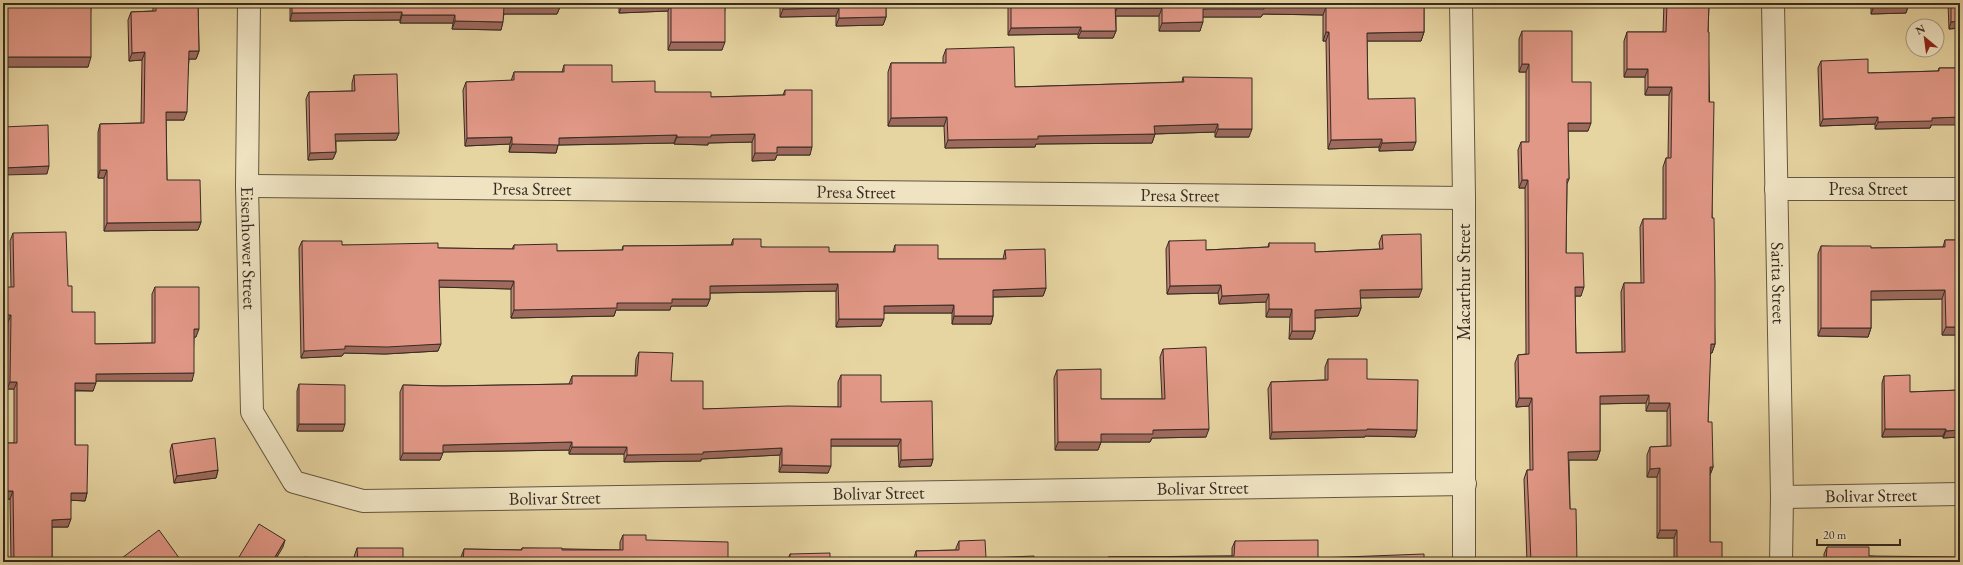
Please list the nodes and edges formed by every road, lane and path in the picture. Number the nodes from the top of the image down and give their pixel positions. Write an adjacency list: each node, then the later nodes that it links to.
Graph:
1 (249, 3): 4 (street, Eisenhower Street)
2 (1461, 3): 7 (street, Macarthur Street)
3 (1773, 3): 5 (street, Sarita Street)
4 (247, 186): 7 (street, Presa Street); 8 (street, Eisenhower Street)
5 (1776, 189): 6 (street, Presa Street); 11 (street, Sarita Street)
6 (1960, 189)
7 (1464, 198): 9 (street, Macarthur Street)
8 (294, 482): 9 (street, Bolivar Street)
9 (1465, 484): 12 (street, Macarthur Street)
10 (1960, 494): 11 (street, Bolivar Street)
11 (1782, 497): 13 (street, Sarita Street)
12 (1464, 562)
13 (1781, 562)

